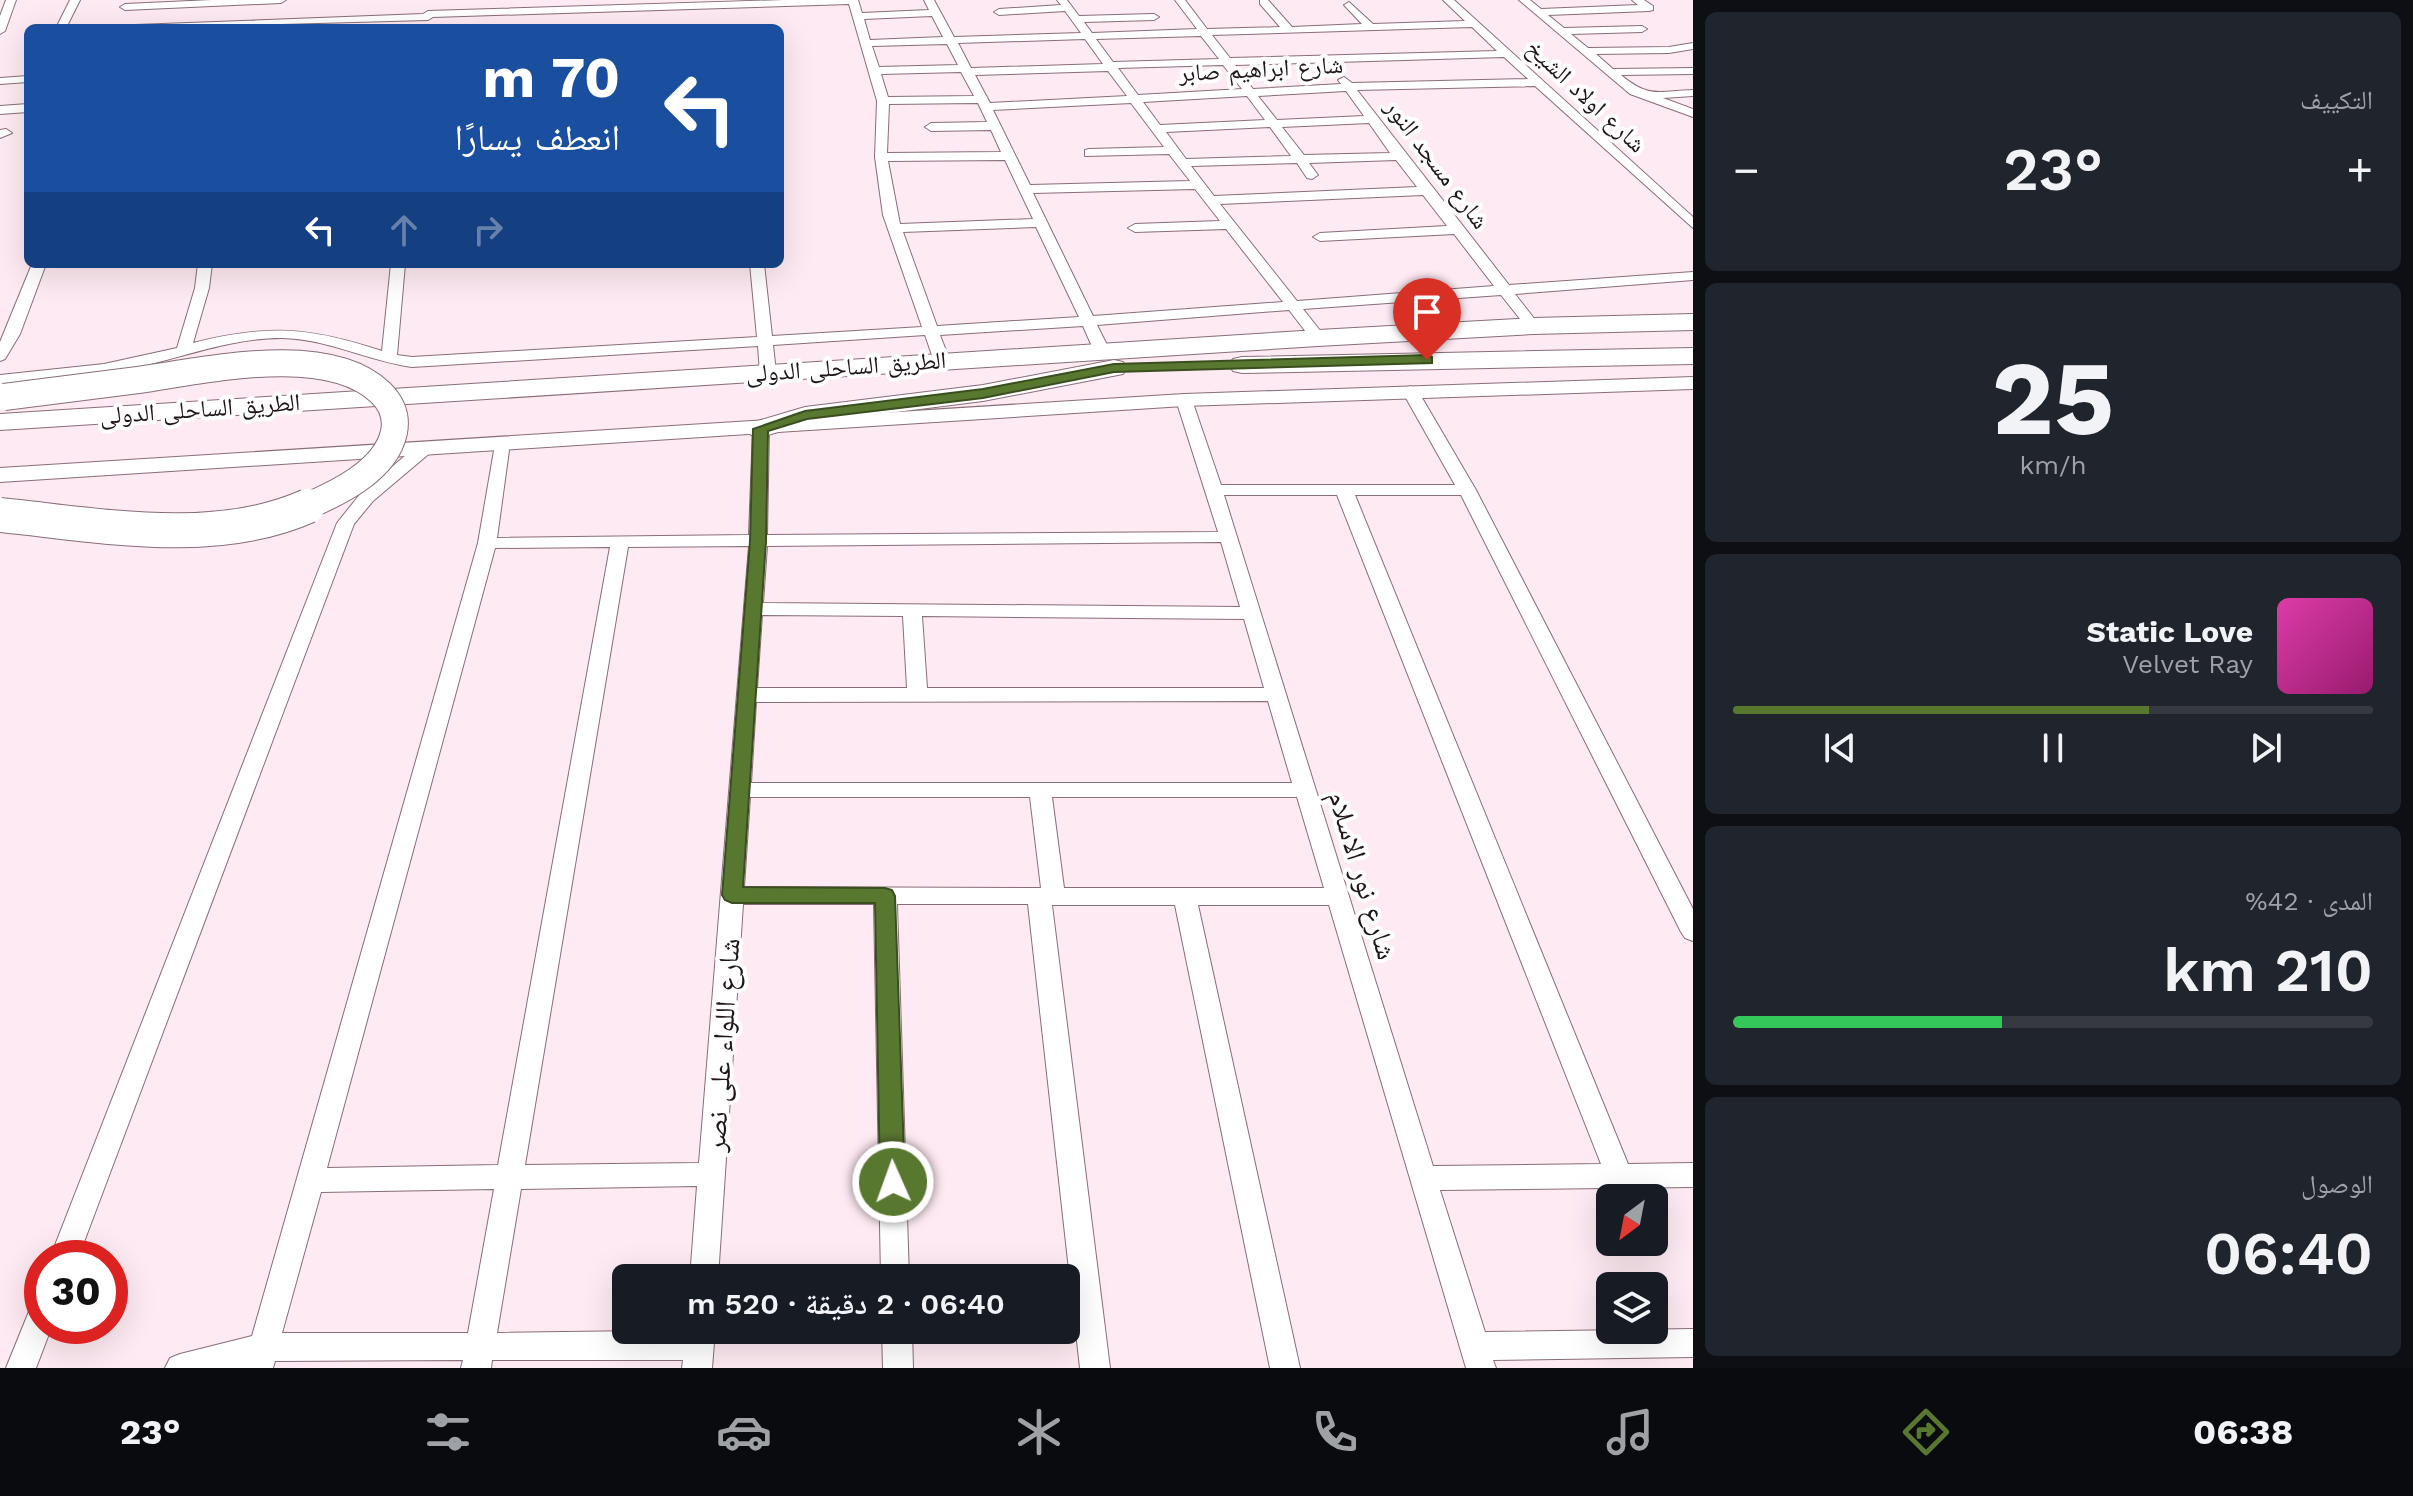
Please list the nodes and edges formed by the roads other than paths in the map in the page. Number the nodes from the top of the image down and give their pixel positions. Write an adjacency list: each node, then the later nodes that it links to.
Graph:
1 (11, 0): 33 (street)
2 (75, 0): 24 (street)
3 (273, 0): 4 (street); 14 (street); 26 (street)
4 (281, 0)
5 (429, 0): 23 (street)
6 (853, 0): 12 (street); 21 (street)
7 (929, 0): 20 (street)
8 (1180, 0): 34 (street)
9 (1448, 0): 28 (street, شارع اولاد الشيخ)
10 (1524, 0): 19 (street)
11 (1637, 0): 19 (street)
12 (772, 1): 23 (street)
13 (1264, 2): 30 (street)
14 (157, 3): 16 (street); 25 (street)
15 (1349, 5): 29 (street)
16 (125, 7)
17 (1069, 9): 18 (street); 22 (street); 36 (street)
18 (999, 12)
19 (1539, 12): 35 (street)
20 (936, 13): 21 (street); 37 (street)
21 (858, 16): 38 (street)
22 (1154, 17)
23 (427, 20): 27 (street)
24 (63, 24)
25 (151, 24)
26 (266, 24)
27 (298, 24)
28 (1475, 24): 29 (street); 41 (street, شارع اولاد الشيخ)
29 (1370, 27): 31 (street)
30 (1288, 29): 31 (street); 34 (street)
31 (1306, 29): 42 (street, شارع مسجد النور)
32 (1642, 29): 35 (street)
33 (0, 31)
34 (1204, 31): 36 (street); 43 (street)
35 (1562, 31): 40 (street)
36 (1087, 35): 37 (street); 44 (street)
37 (951, 40): 38 (street); 45 (street)
38 (867, 43): 46 (street)
39 (1693, 46): 40 (street)
40 (1585, 51): 48 (street)
41 (1509, 54): 42 (street); 51 (street, شارع اولاد الشيخ)
42 (1328, 58): 43 (street); 52 (street, شارع مسجد النور)
43 (1226, 61): 44 (street); 53 (street)
44 (1111, 66): 45 (street); 56 (street)
45 (966, 70): 46 (street); 58 (street)
46 (875, 71): 57 (street)
47 (1693, 71): 48 (street)
48 (1610, 72): 55 (street)
49 (24, 79): 50 (street)
50 (0, 81)
51 (1539, 82): 52 (street, شارع ابراهيم صابر); 80 (street, شارع اولاد الشيخ)
52 (1350, 87): 53 (street, شارع ابراهيم صابر); 62 (street, شارع مسجد النور)
53 (1250, 92): 56 (street, شارع ابراهيم صابر); 63 (street)
54 (1693, 93): 55 (street)
55 (1642, 95): 61 (street)
56 (1135, 98): 58 (street, شارع ابراهيم صابر); 66 (street)
57 (883, 101): 58 (street, شارع ابراهيم صابر); 71 (street)
58 (984, 103): 64 (street)
59 (24, 108): 60 (street)
60 (0, 110)
61 (1690, 111)
62 (1373, 119): 63 (street); 70 (street, شارع مسجد النور)
63 (1274, 124): 66 (street); 72 (street)
64 (995, 126): 65 (street); 69 (street)
65 (931, 127)
66 (1157, 129): 67 (street)
67 (1173, 150): 68 (street); 73 (street)
68 (1089, 153)
69 (1009, 156): 71 (street); 76 (street)
70 (1399, 156): 72 (street); 77 (street, شارع مسجد النور)
71 (881, 157): 82 (street)
72 (1302, 159): 73 (street); 74 (street)
73 (1182, 163): 75 (street)
74 (1312, 175)
75 (1199, 185): 76 (street); 78 (street)
76 (1025, 189): 79 (street)
77 (1426, 191): 78 (street); 84 (street, شارع مسجد النور)
78 (1211, 200): 81 (street)
79 (1041, 223): 82 (street); 93 (street)
80 (1693, 224)
81 (1230, 225): 83 (street); 92 (street)
82 (894, 228): 96 (street)
83 (1135, 228)
84 (1457, 230): 85 (street); 91 (street, شارع مسجد النور)
85 (1320, 237)
86 (37, 268): 100 (street)
87 (204, 268): 99 (street)
88 (398, 268): 103 (street)
89 (757, 268): 98 (street)
90 (1693, 276): 91 (street)
91 (1504, 290): 92 (street); 95 (street, شارع مسجد النور)
92 (1294, 306): 93 (street); 97 (street)
93 (1089, 321): 96 (street); 102 (street)
94 (1693, 322): 95 (highway, الطريق الساحلى الدولى)
95 (1533, 326): 97 (highway, الطريق الساحلى الدولى)
96 (932, 332): 98 (street); 104 (street)
97 (1318, 338): 102 (highway, الطريق الساحلى الدولى)
98 (765, 340): 103 (street); 105 (street)
99 (183, 352): 103 (street); 108 (street)
100 (0, 356)
101 (1693, 356): 102 (highway, الطريق الساحلى الدولى)
102 (1108, 359): 104 (highway, الطريق الساحلى الدولى); 110 (highway); 111 (highway, الطريق الساحلى الدولى)
103 (389, 360)
104 (942, 361): 105 (highway, الطريق الساحلى الدولى)
105 (768, 372): 108 (highway, الطريق الساحلى الدولى)
106 (1693, 383): 107 (street)
107 (1410, 391): 109 (street); 117 (street)
108 (1, 399): 118 (highway, bridge)
109 (1184, 400): 110 (street); 115 (street, شارع نور الاسلام)
110 (761, 429): 112 (street); 120 (street, شارع اللواء على نصر)
111 (0, 440)
112 (502, 443): 113 (street); 122 (street)
113 (425, 448): 114 (street); 144 (street)
114 (3, 479)
115 (1214, 490): 116 (street); 119 (street, شارع نور الاسلام)
116 (1344, 490): 117 (street); 140 (street)
117 (1467, 490): 137 (street)
118 (0, 515)
119 (1228, 537): 120 (street); 125 (street, شارع نور الاسلام)
120 (758, 541): 121 (street); 123 (street, شارع اللواء على نصر)
121 (620, 542): 122 (street); 141 (street)
122 (487, 543): 143 (street)
123 (751, 609): 124 (street); 128 (street, شارع اللواء على نصر)
124 (912, 610): 125 (street); 126 (street)
125 (1252, 613): 127 (street, شارع نور الاسلام)
126 (917, 694): 127 (street); 128 (street)
127 (1276, 694): 130 (street, شارع نور الاسلام)
128 (746, 695): 129 (street, شارع اللواء على نصر)
129 (740, 790): 131 (street); 132 (street, شارع اللواء على نصر)
130 (1306, 790): 131 (street); 136 (street, شارع نور الاسلام)
131 (1040, 791): 134 (street)
132 (732, 895): 133 (street); 138 (street, شارع اللواء على نصر)
133 (885, 896): 134 (street); 146 (street)
134 (1046, 896): 135 (street); 157 (street)
135 (1185, 896): 136 (street); 158 (street)
136 (1338, 897): 142 (street, شارع نور الاسلام)
137 (1693, 932)
138 (712, 1174): 141 (street); 145 (street, شارع اللواء على نصر)
139 (1693, 1175): 140 (street)
140 (1619, 1176): 142 (street)
141 (510, 1177): 143 (street); 152 (street)
142 (1424, 1178): 153 (street, شارع نور الاسلام)
143 (310, 1180): 151 (street)
144 (71, 1240)
145 (705, 1264)
146 (895, 1264)
147 (1693, 1343): 153 (street)
148 (30, 1344): 154 (street)
149 (897, 1344): 156 (street)
150 (698, 1348): 152 (street)
151 (260, 1357): 152 (street); 155 (street)
152 (478, 1357)
153 (1478, 1357)
154 (21, 1368)
155 (180, 1368)
156 (898, 1368)
157 (1095, 1368)
158 (1285, 1368)

